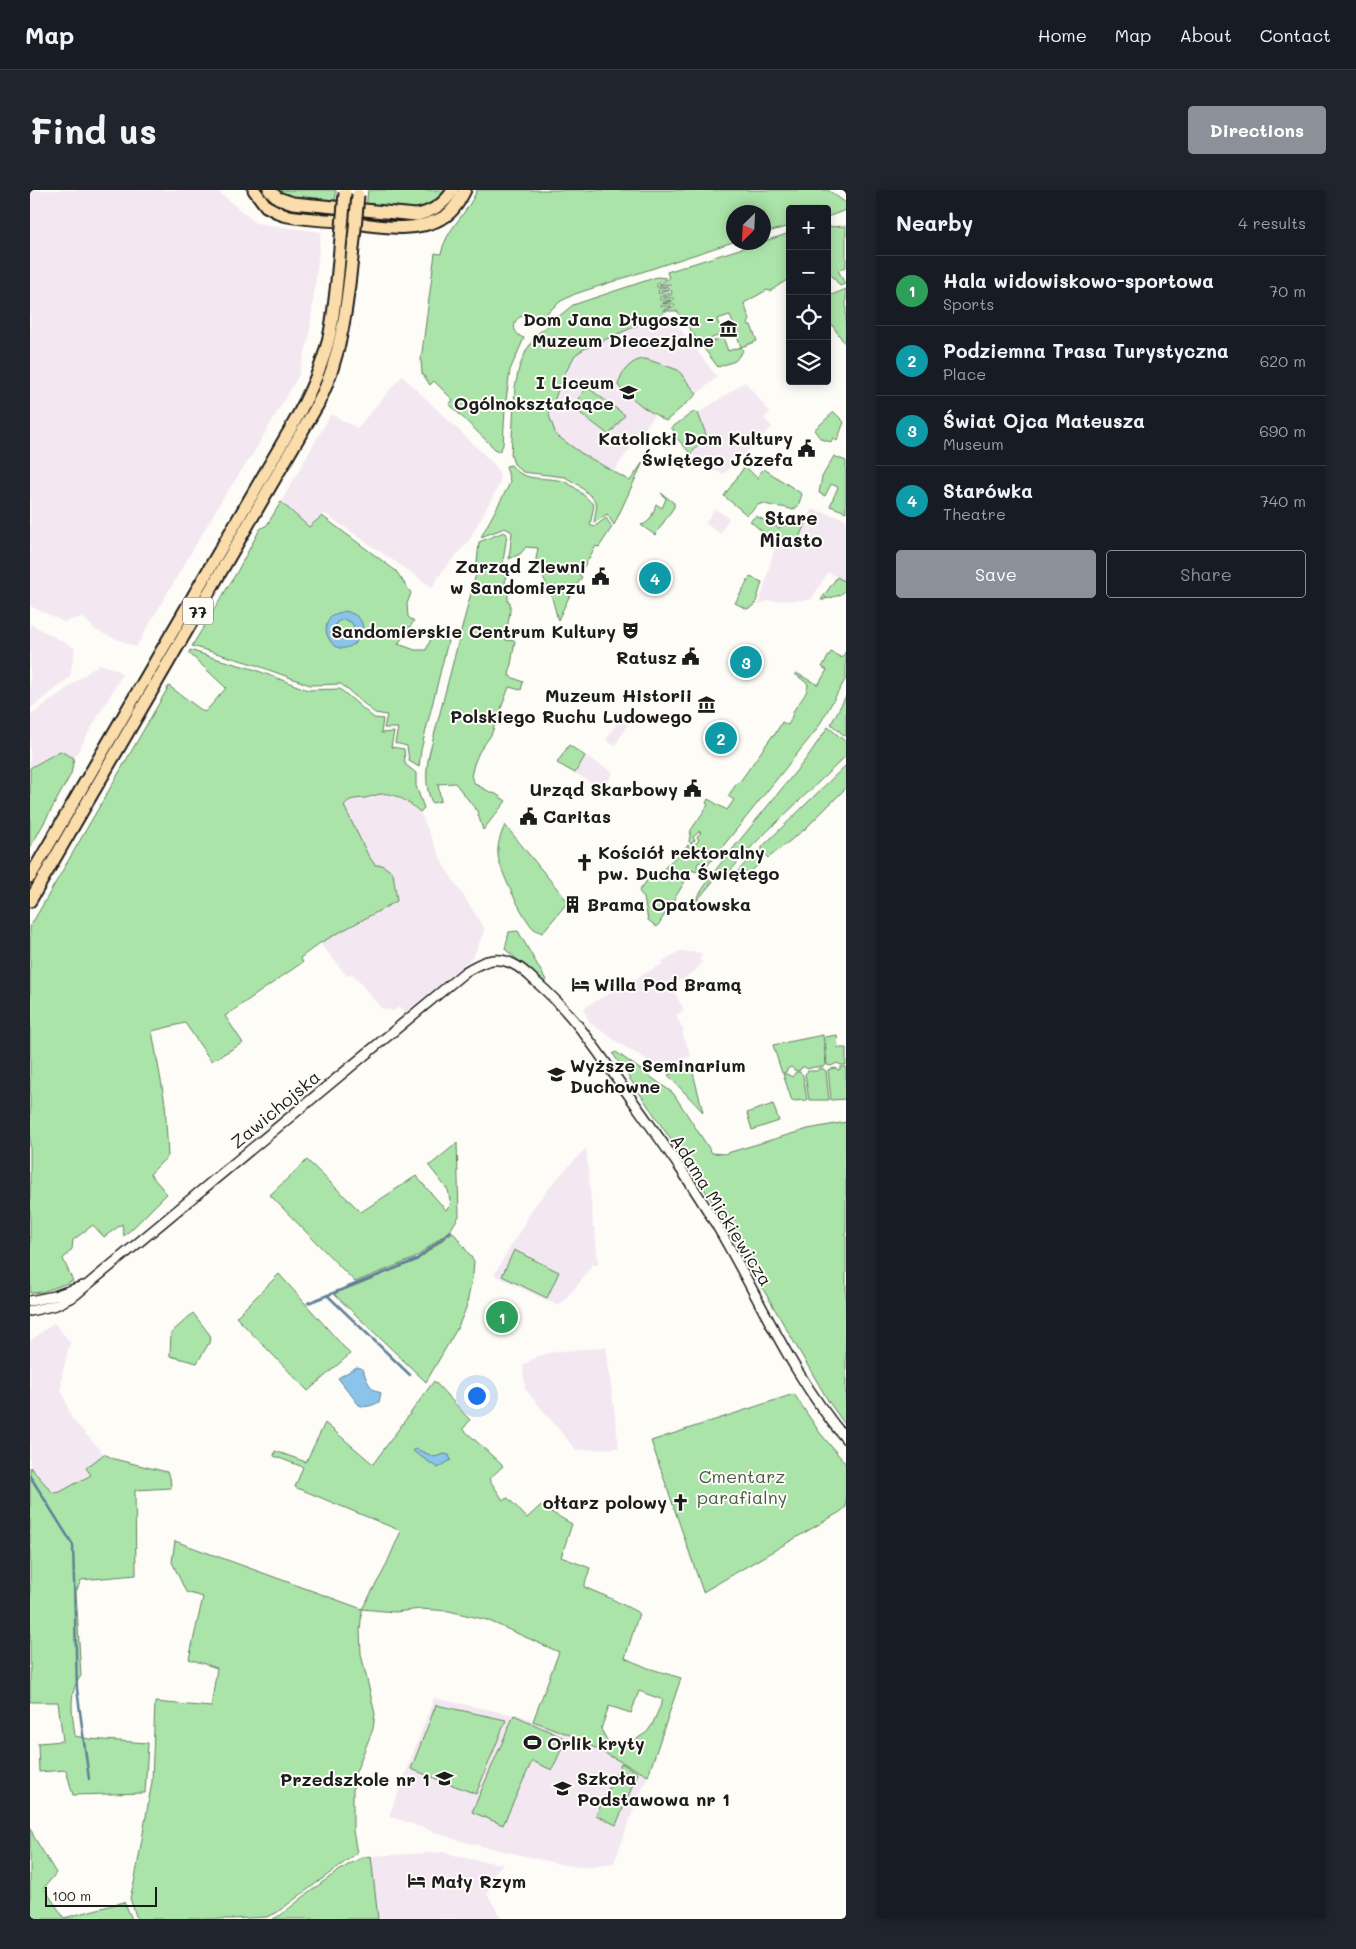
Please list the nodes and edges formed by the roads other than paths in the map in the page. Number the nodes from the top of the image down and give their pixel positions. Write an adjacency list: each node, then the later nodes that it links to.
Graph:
1 (254, 190): 4 (main road)
2 (268, 190): 3 (main road)
3 (453, 190)
4 (465, 190)
5 (345, 192): 7 (main road, 77, bridge)
6 (358, 192): 8 (main road, 77, bridge)
7 (30, 877)
8 (30, 901)
9 (486, 961): 10 (street, Zawichojska); 13 (street, Adama Mickiewicza)
10 (86, 1285): 11 (street, Zawichojska); 12 (street, Zawichojska)
11 (30, 1301)
12 (30, 1311)
13 (846, 1439)

